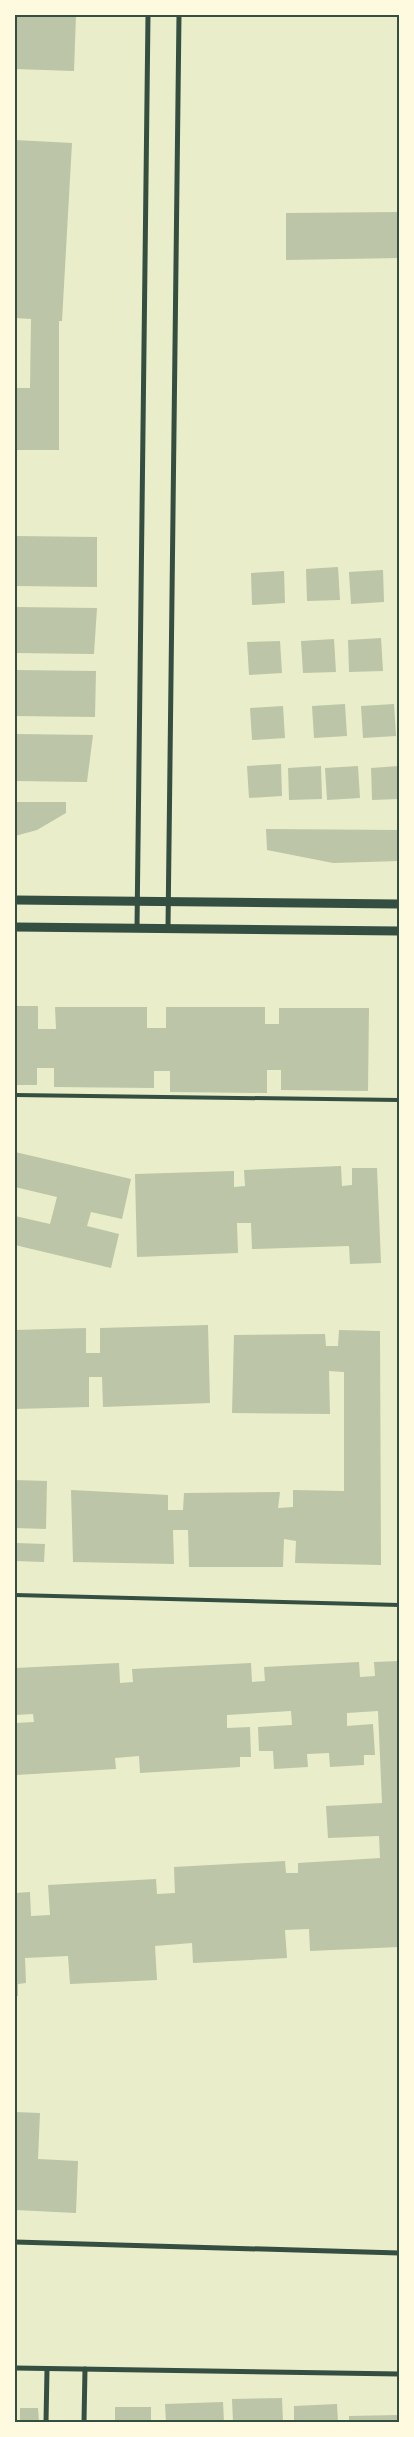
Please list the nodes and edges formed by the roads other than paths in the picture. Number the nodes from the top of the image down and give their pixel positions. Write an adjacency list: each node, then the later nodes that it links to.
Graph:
1 (148, 15): 4 (street)
2 (179, 15): 5 (street)
3 (15, 900): 4 (street)
4 (137, 901): 5 (street); 8 (street)
5 (168, 902): 6 (street); 9 (street)
6 (399, 904)
7 (15, 927): 8 (street)
8 (137, 928): 9 (street)
9 (168, 928): 10 (street)
10 (399, 930)
11 (15, 1095): 12 (lane)
12 (399, 1100)
13 (15, 1595): 14 (lane)
14 (399, 1605)
15 (15, 2242): 16 (street)
16 (399, 2252)
17 (15, 2368): 18 (street)
18 (47, 2369): 19 (street); 21 (street)
19 (85, 2369): 20 (street); 22 (street)
20 (399, 2374)
21 (46, 2422)
22 (84, 2422)

